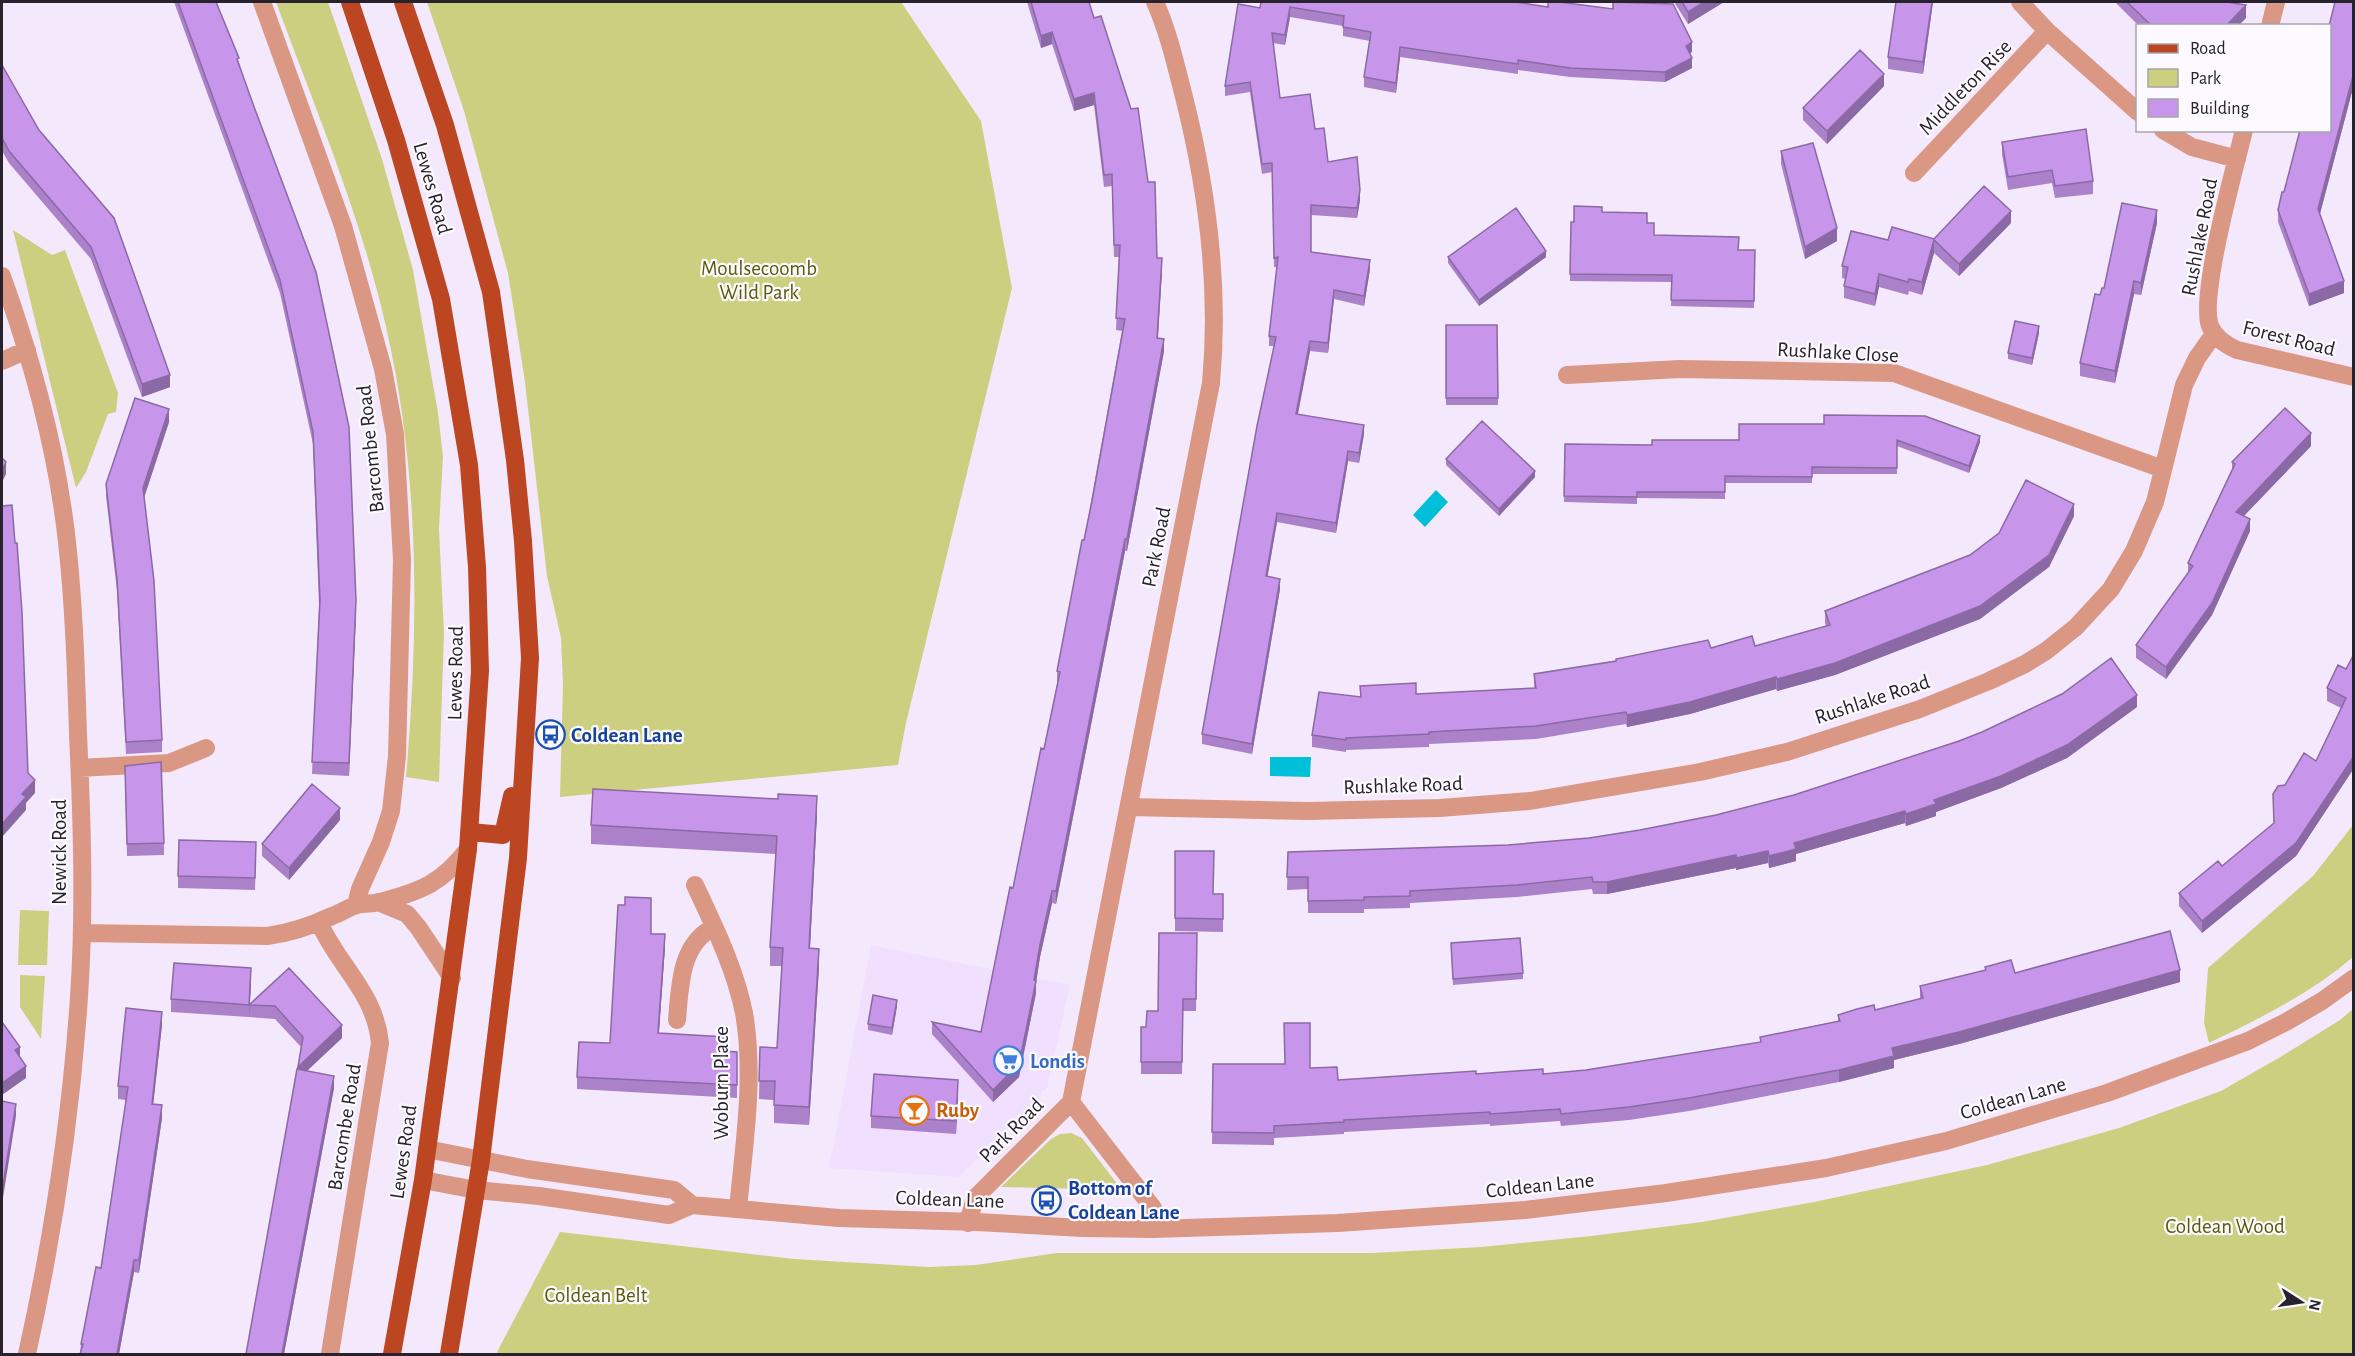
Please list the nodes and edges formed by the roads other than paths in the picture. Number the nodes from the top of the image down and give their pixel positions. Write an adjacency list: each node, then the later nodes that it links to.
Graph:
1 (262, 2): 28 (street, Barcombe Road)
2 (350, 2): 25 (main road, Lewes Road)
3 (403, 2): 21 (main road, Lewes Road)
4 (1155, 2): 24 (street, Park Road)
5 (2020, 2): 8 (street)
6 (2276, 2): 7 (street)
7 (2270, 24)
8 (2047, 31): 9 (street); 13 (street, Middleton Rise)
9 (2136, 110)
10 (2166, 132): 12 (street)
11 (2244, 132): 12 (street, Rushlake Road)
12 (2237, 159): 15 (street, Rushlake Road)
13 (1914, 173)
14 (2, 276): 16 (street, Newick Road)
15 (2217, 336): 19 (street, Forest Road); 20 (street, Rushlake Road)
16 (27, 350): 17 (street); 23 (street, Newick Road)
17 (2, 361)
18 (1568, 375): 20 (street, Rushlake Close)
19 (2354, 377)
20 (2163, 469): 24 (street, Rushlake Road)
21 (530, 658): 25 (main road); 37 (main road, Lewes Road)
22 (206, 748): 23 (street)
23 (80, 768): 31 (street, Newick Road)
24 (1129, 807): 35 (street, Park Road)
25 (469, 841): 27 (street); 32 (main road, Lewes Road)
26 (695, 885): 30 (street, Woburn Place)
27 (378, 902): 28 (street); 32 (street)
28 (356, 905): 29 (street)
29 (319, 922): 31 (street); 45 (street, Barcombe Road)
30 (714, 927): 34 (street); 41 (street, Woburn Place)
31 (82, 933): 44 (street, Newick Road)
32 (452, 978): 36 (main road, Lewes Road)
33 (2354, 978): 43 (street, Coldean Lane)
34 (677, 1020)
35 (1071, 1102): 42 (street, Park Road); 43 (street, Park Road)
36 (427, 1149): 37 (street, Coldean Lane); 38 (main road, Lewes Road)
37 (482, 1160): 39 (main road, Lewes Road); 40 (street, Coldean Lane)
38 (423, 1180): 39 (street, Coldean Lane); 46 (main road, Lewes Road)
39 (476, 1190): 40 (street, Coldean Lane); 47 (main road, Lewes Road)
40 (692, 1205): 41 (street, Coldean Lane)
41 (738, 1209): 42 (street, Coldean Lane)
42 (968, 1223): 43 (street, Coldean Lane)
43 (1153, 1229)
44 (27, 1354)
45 (330, 1354)
46 (392, 1354)
47 (448, 1354)

